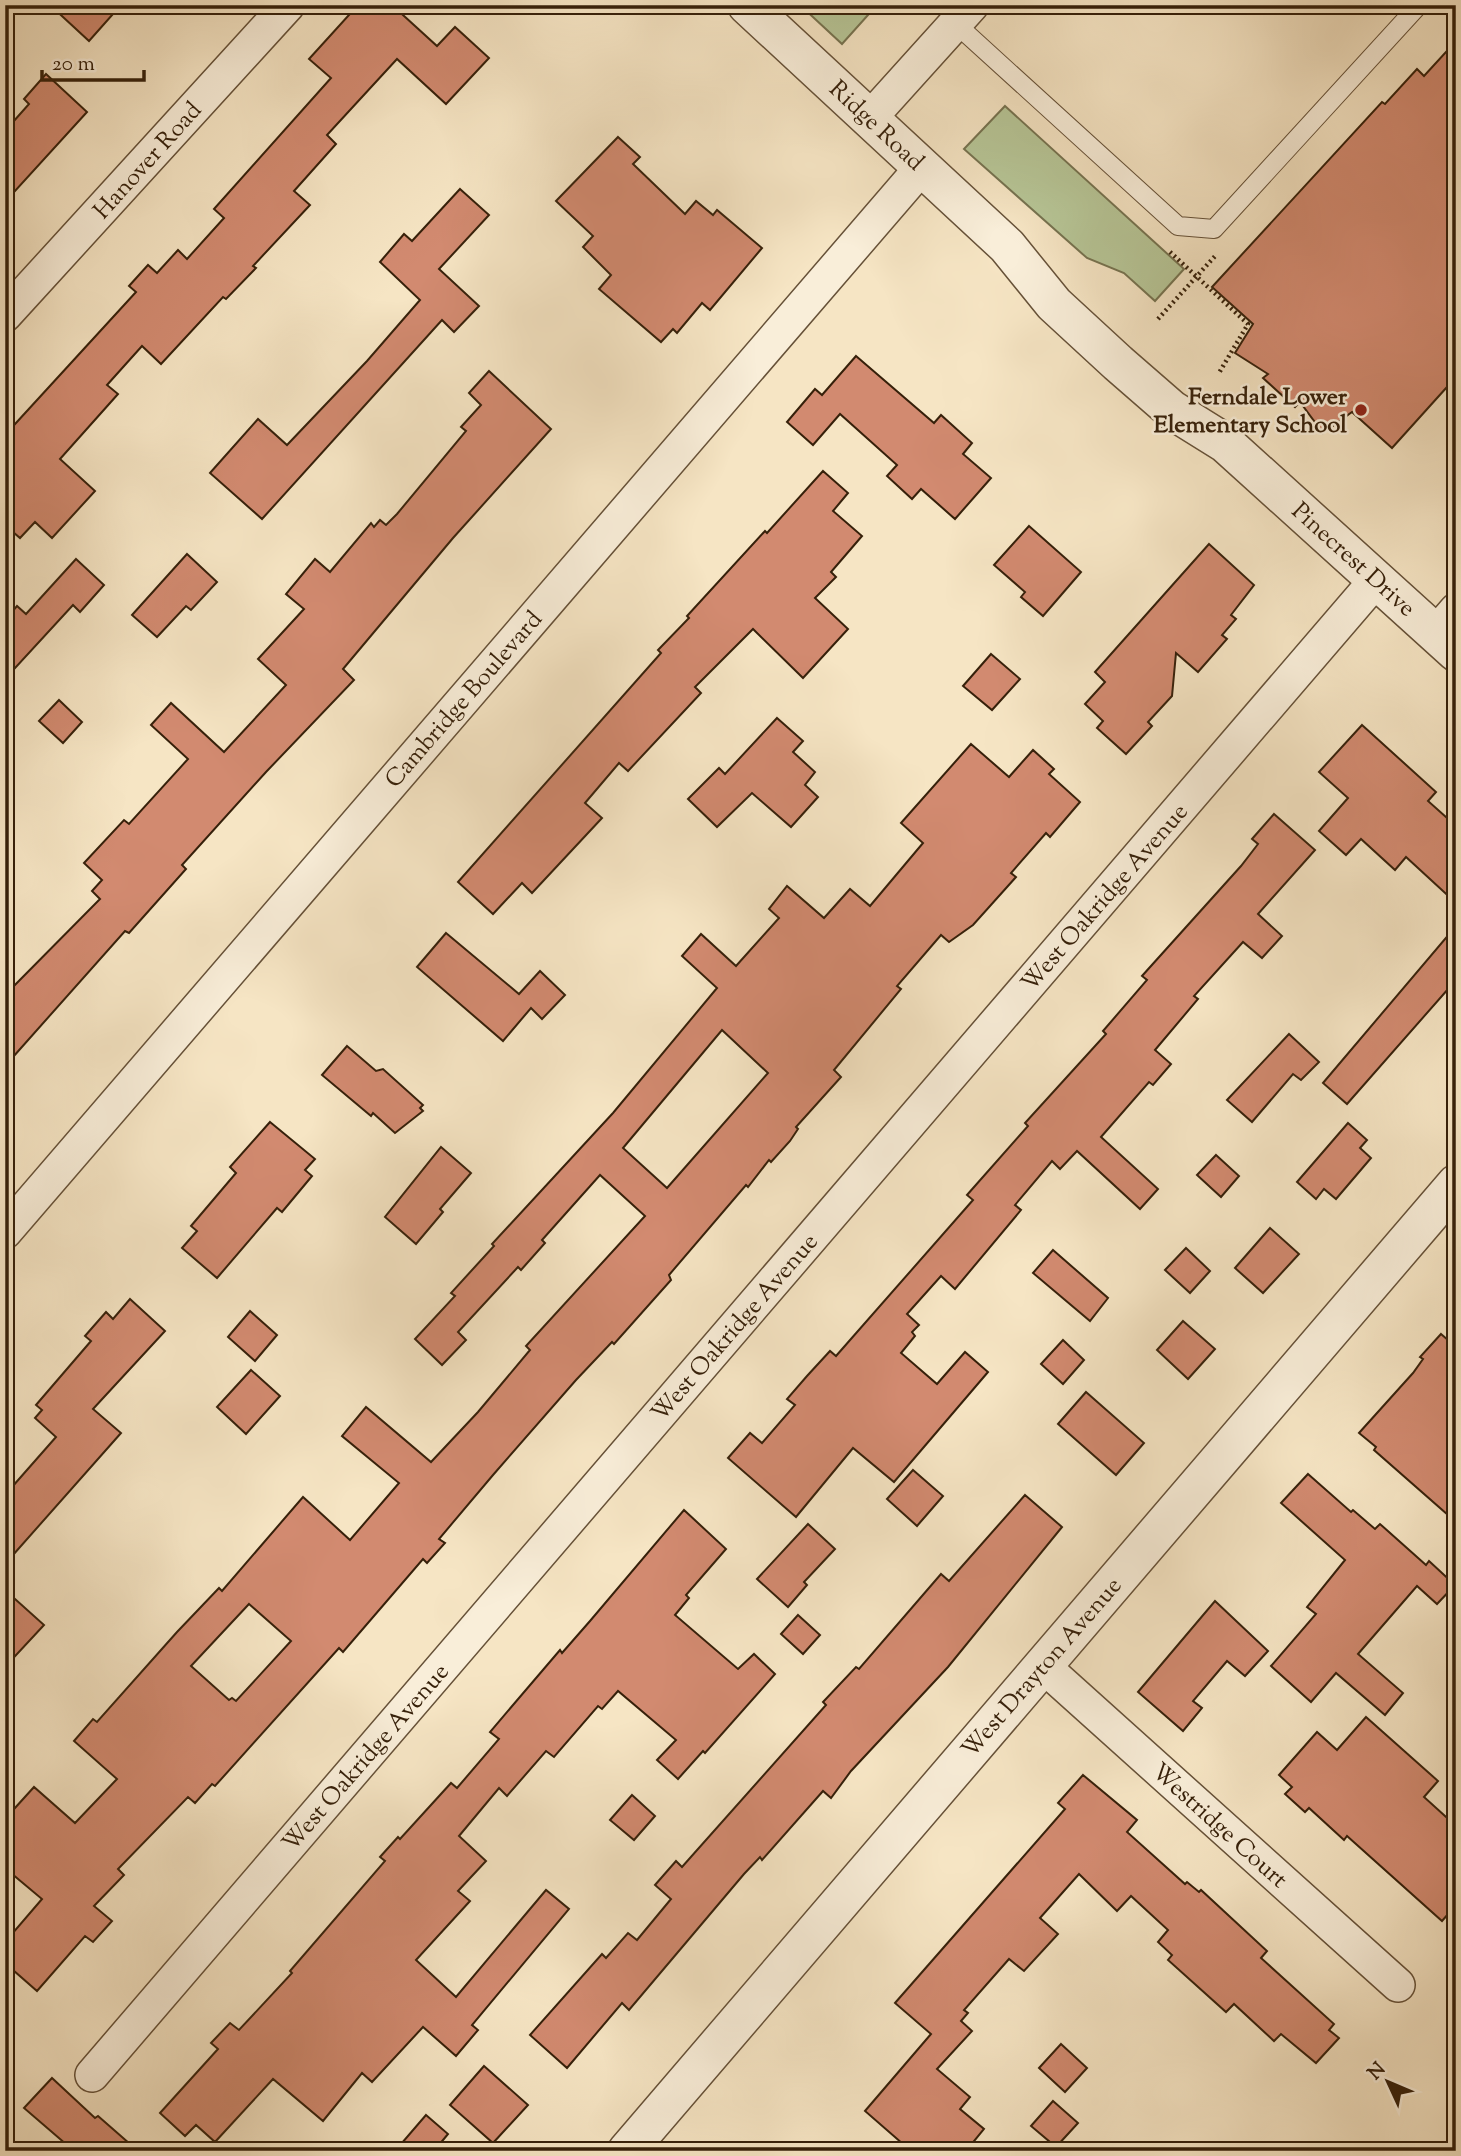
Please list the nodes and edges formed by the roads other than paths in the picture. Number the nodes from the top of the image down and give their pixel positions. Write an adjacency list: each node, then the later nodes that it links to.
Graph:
1 (288, 5): 7 (street, Hanover Road)
2 (747, 5): 5 (street, Ridge Road)
3 (1419, 5): 4 (lane)
4 (964, 15): 5 (street)
5 (870, 118): 6 (street, Ridge Road)
6 (922, 167): 8 (street, Ridge Road); 12 (street, Cambridge Boulevard)
7 (5, 315)
8 (1239, 455): 9 (street, Pinecrest Drive)
9 (1377, 579): 10 (street, Pinecrest Drive); 15 (street, West Oakridge Avenue)
10 (1449, 632)
11 (1455, 1186): 13 (street, West Drayton Avenue)
12 (5, 1232)
13 (1042, 1665): 14 (street, Westridge Court); 16 (street, West Drayton Avenue)
14 (1398, 1985)
15 (92, 2075)
16 (626, 2151)

